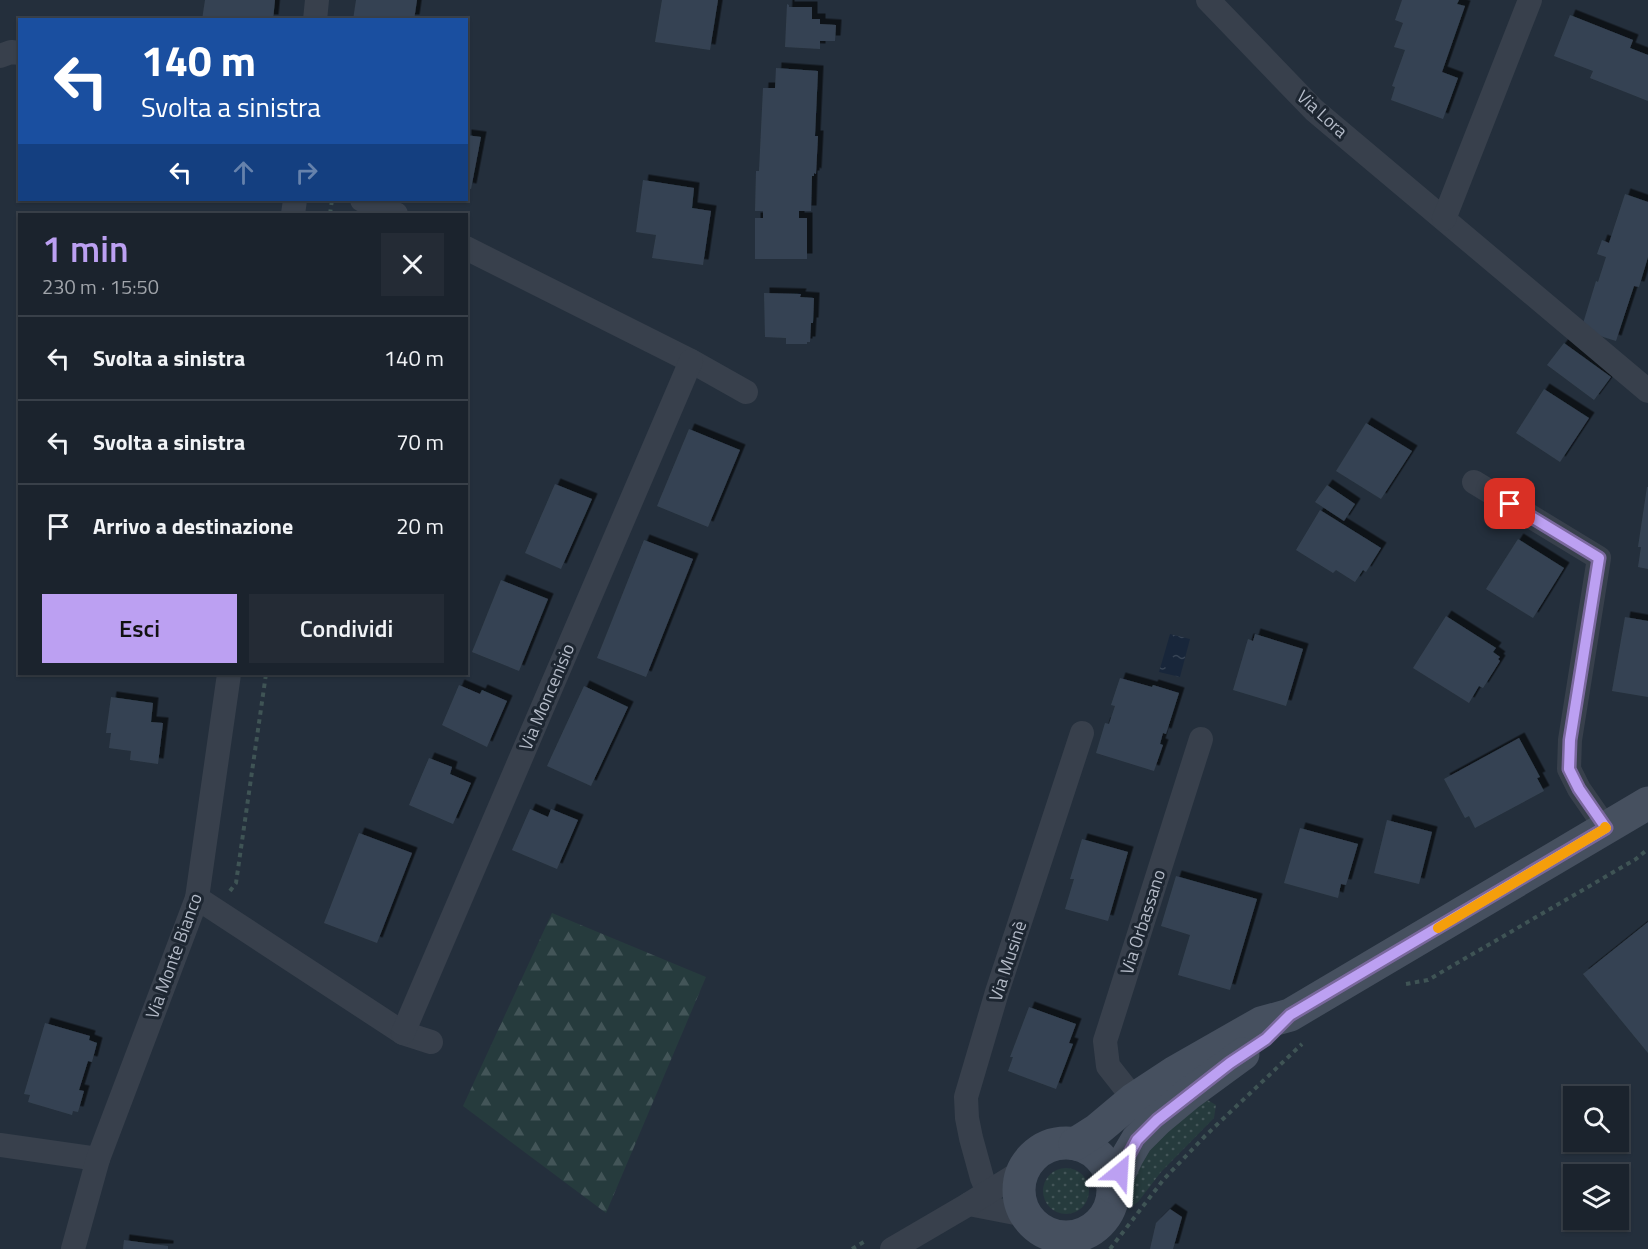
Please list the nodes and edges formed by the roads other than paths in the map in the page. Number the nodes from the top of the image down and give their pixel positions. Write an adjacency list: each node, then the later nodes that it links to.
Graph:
1 (317, 0): 4 (street)
2 (1208, 0): 9 (street, Via Lora)
3 (1530, 0): 9 (street)
4 (315, 18)
5 (18, 53): 6 (street)
6 (0, 56)
7 (364, 201): 8 (street)
8 (394, 213)
9 (1444, 219): 12 (street, Via Lora)
10 (468, 249): 11 (street)
11 (691, 361): 13 (street); 22 (street, Via Moncenisio)
12 (1648, 391)
13 (746, 392)
14 (1474, 482): 19 (street)
15 (229, 675): 20 (street, Via Monte Bianco)
16 (1082, 733): 30 (street, Via Musinè)
17 (1201, 739): 24 (street, Via Orbassano)
18 (1648, 803): 19 (main road)
19 (1606, 828): 21 (main road)
20 (207, 904): 22 (street); 27 (street, Via Monte Bianco)
21 (1297, 1028): 24 (main road); 29 (main road)
22 (403, 1033): 23 (street)
23 (430, 1042)
24 (1134, 1099): 25 (main road)
25 (1076, 1144): 28 (main road); 29 (main road)
26 (0, 1146): 27 (street)
27 (98, 1159): 33 (street, Via Monte Bianco)
28 (1024, 1170): 30 (street); 31 (main road)
29 (1113, 1187): 32 (main road)
30 (979, 1198): 31 (street); 34 (street)
31 (1037, 1232): 32 (main road)
32 (1076, 1243)
33 (73, 1249)
34 (892, 1249)

